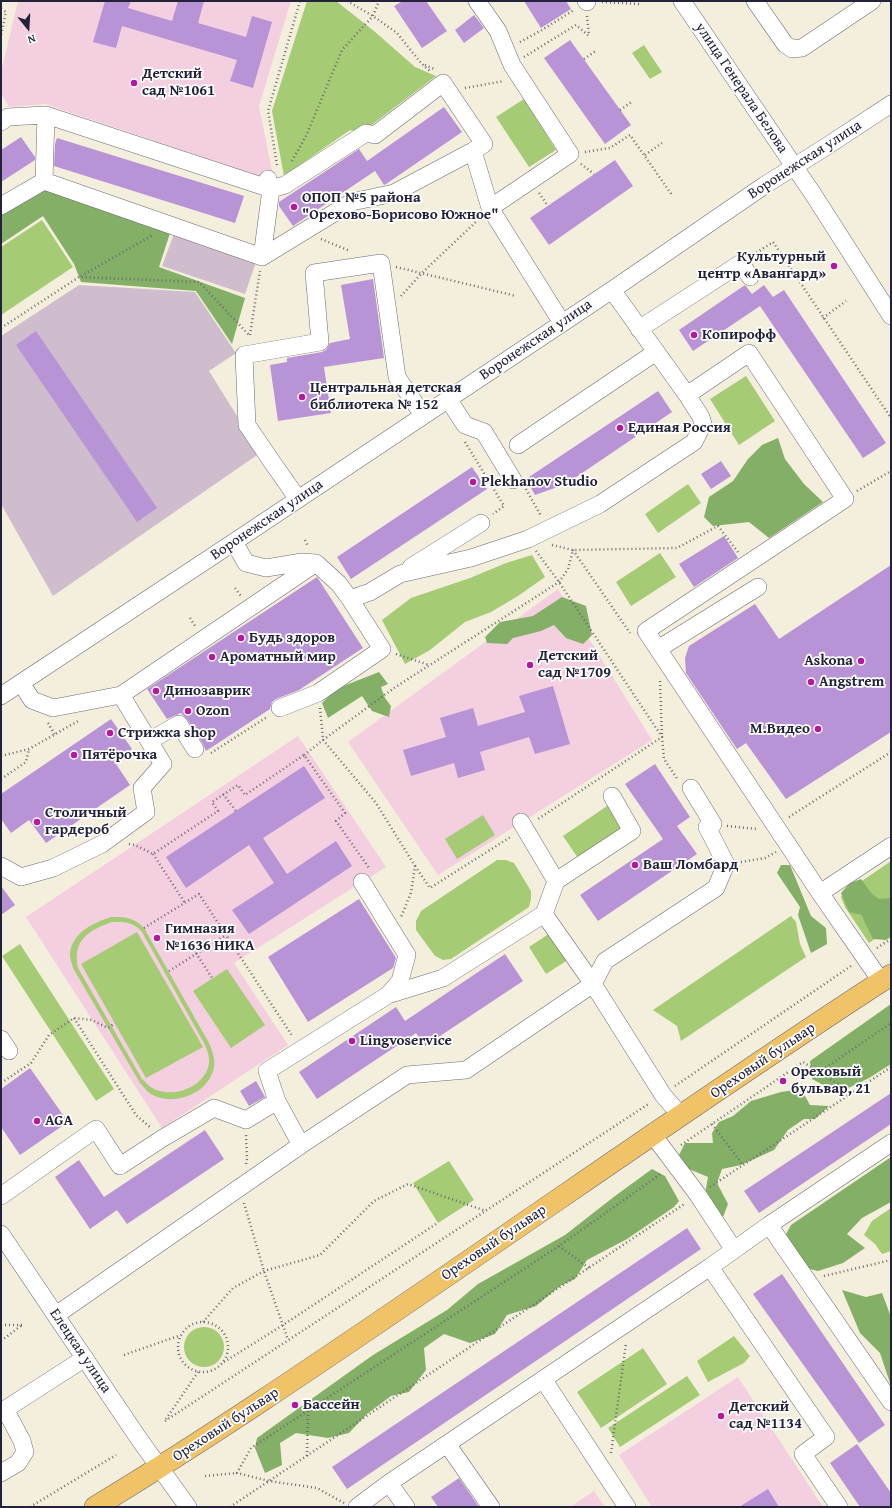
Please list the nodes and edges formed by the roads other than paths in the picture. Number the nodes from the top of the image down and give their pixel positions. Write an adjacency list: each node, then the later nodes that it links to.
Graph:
1 (477, 1): 13 (street)
2 (682, 1): 9 (street, улица Генерала Белова)
3 (755, 1): 4 (street)
4 (872, 1)
5 (891, 104): 9 (street, Воронежская улица)
6 (46, 115): 7 (street); 10 (street); 11 (street)
7 (1, 122)
8 (473, 151): 11 (street); 13 (street); 14 (street)
9 (795, 167): 16 (street, Воронежская улица); 17 (street, улица Генерала Белова)
10 (44, 181): 12 (street); 14 (street)
11 (272, 186): 14 (street)
12 (1, 206)
13 (490, 208): 18 (street)
14 (262, 257)
15 (746, 270): 19 (street)
16 (612, 290): 18 (street, Воронежская улица); 19 (street)
17 (891, 316)
18 (562, 323): 22 (street, Воронежская улица)
19 (639, 329): 20 (street)
20 (656, 352): 21 (street); 24 (street)
21 (687, 395): 30 (street); 33 (street)
22 (448, 399): 23 (street, Воронежская улица); 25 (street)
23 (423, 415): 26 (street, Воронежская улица); 26 (street)
24 (518, 445)
25 (513, 480)
26 (298, 499): 28 (street, Воронежская улица)
27 (481, 523): 30 (street)
28 (234, 542): 29 (street); 34 (street, Воронежская улица)
29 (316, 563): 32 (street); 35 (street)
30 (400, 574): 32 (street)
31 (758, 587): 33 (street)
32 (350, 599): 37 (street)
33 (658, 649): 47 (street)
34 (20, 683): 35 (street); 36 (street, Воронежская улица)
35 (121, 695): 38 (street)
36 (1, 696)
37 (280, 708)
38 (149, 741): 39 (street); 44 (street)
39 (195, 749)
40 (690, 788): 50 (street)
41 (612, 796): 45 (street)
42 (523, 825): 45 (street)
43 (891, 846): 47 (street)
44 (1, 866)
45 (556, 881): 48 (street)
46 (362, 882): 51 (street)
47 (820, 893): 49 (street)
48 (544, 914): 50 (street); 51 (street)
49 (886, 978): 53 (main road, Ореховый бульвар)
50 (593, 984): 53 (street); 56 (street)
51 (388, 995): 52 (street)
52 (277, 1101): 56 (street); 57 (street)
53 (681, 1116): 54 (main road, Ореховый бульвар)
54 (654, 1135): 60 (street); 68 (main road, Ореховый бульвар)
55 (891, 1143): 58 (street)
56 (301, 1144): 62 (street)
57 (1, 1196)
58 (770, 1225): 60 (street); 65 (street)
59 (1, 1234): 62 (street, Елецкая улица)
60 (734, 1250): 61 (street)
61 (710, 1267): 64 (street); 77 (street)
62 (56, 1315): 63 (street, Елецкая улица)
63 (85, 1358): 66 (street); 68 (street, Елецкая улица)
64 (543, 1379): 67 (street); 76 (street)
65 (891, 1402)
66 (3, 1411): 69 (street)
67 (447, 1444): 70 (street); 75 (street)
68 (160, 1468): 72 (main road, Ореховый бульвар); 73 (street, Елецкая улица)
69 (1, 1473)
70 (389, 1483): 71 (street); 74 (street)
71 (351, 1505)
72 (95, 1507)
73 (188, 1507)
74 (406, 1507)
75 (491, 1507)
76 (627, 1507)
77 (839, 1507)

